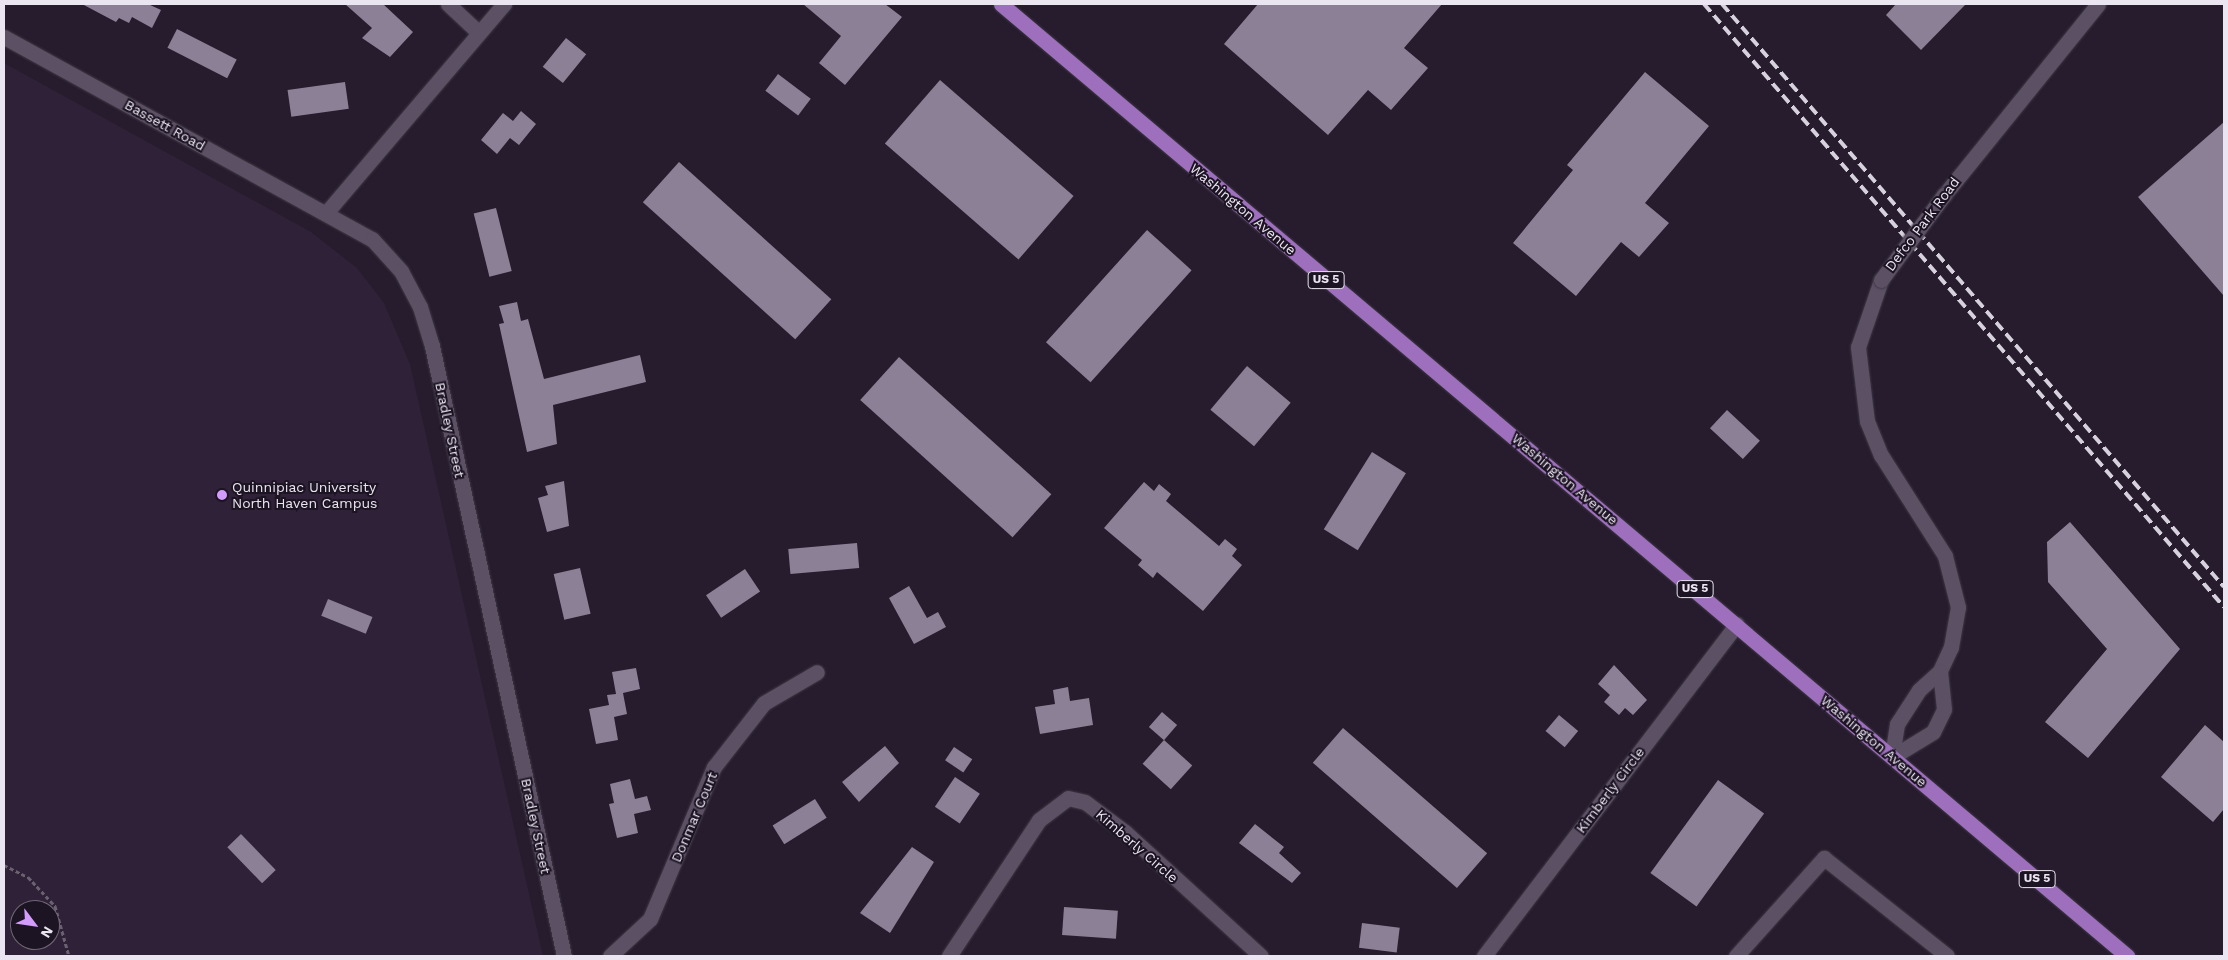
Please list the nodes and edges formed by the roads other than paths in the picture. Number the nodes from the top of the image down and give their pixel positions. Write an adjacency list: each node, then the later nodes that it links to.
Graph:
1 (448, 4): 5 (street)
2 (504, 4): 5 (street)
3 (1001, 4): 8 (main road, Washington Avenue / US 5)
4 (2098, 4): 9 (street, Defco Park Road, bridge)
5 (479, 33): 7 (street)
6 (4, 37): 7 (street, Bassett Road)
7 (326, 213): 13 (street, Bradley Street)
8 (1737, 624): 11 (main road, Washington Avenue / US 5); 17 (street, Kimberly Circle)
9 (1940, 671): 11 (street, Defco Park Road); 11 (street, Defco Park Road)
10 (817, 672): 14 (street, Donmar Court)
11 (1892, 757): 12 (main road, Washington Avenue / US 5)
12 (2119, 954)
13 (564, 956)
14 (610, 956)
15 (949, 956): 16 (street, Kimberly Circle)
16 (1261, 956)
17 (1484, 956)
18 (1736, 956): 19 (street)
19 (1947, 956)

